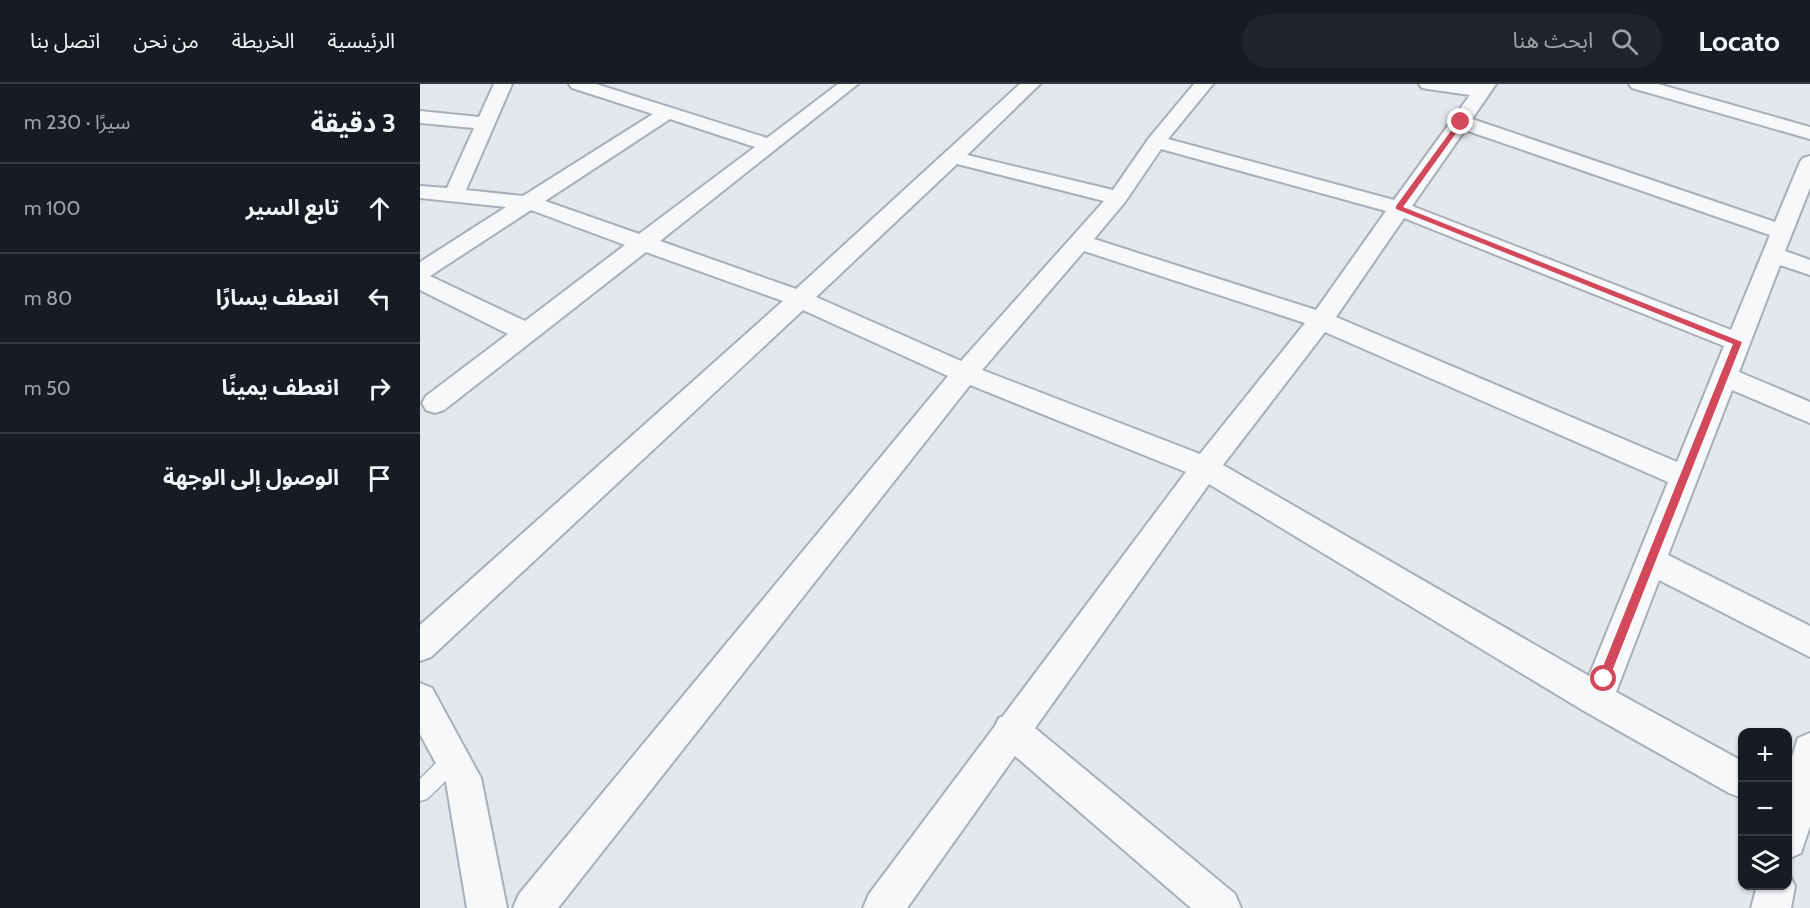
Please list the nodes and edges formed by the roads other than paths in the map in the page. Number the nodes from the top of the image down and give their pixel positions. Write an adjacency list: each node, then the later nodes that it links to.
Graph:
1 (503, 84): 12 (street)
2 (578, 84): 9 (street)
3 (849, 84): 15 (street)
4 (1031, 84): 16 (street)
5 (1204, 84): 14 (street)
6 (1428, 84): 8 (street)
7 (1638, 84): 13 (street)
8 (1484, 88): 11 (street)
9 (667, 113): 15 (street); 21 (street)
10 (420, 117): 12 (street)
11 (1461, 122): 22 (street); 24 (street)
12 (487, 123): 19 (street)
13 (1810, 133)
14 (1156, 142): 20 (street); 22 (street)
15 (770, 145): 25 (street)
16 (952, 157): 20 (street); 29 (street)
17 (1810, 162): 24 (street)
18 (420, 192): 19 (street)
19 (454, 195): 21 (street)
20 (1118, 198): 23 (street)
21 (530, 202): 25 (street); 27 (street)
22 (1398, 208): 30 (street); 32 (street)
23 (1081, 242): 30 (street); 33 (street)
24 (1778, 243): 26 (street); 32 (street)
25 (642, 244): 29 (street); 31 (street)
26 (1810, 268)
27 (420, 272)
28 (420, 281): 31 (street)
29 (800, 299): 33 (street); 41 (street)
30 (1321, 320): 37 (street); 38 (street)
31 (528, 333): 35 (street)
32 (1738, 342): 34 (street)
33 (965, 373): 37 (street); 52 (street)
34 (1725, 376): 36 (street); 38 (street)
35 (435, 403)
36 (1810, 413)
37 (1205, 468): 42 (street); 44 (street)
38 (1684, 477): 39 (street)
39 (1651, 561): 40 (street); 42 (street)
40 (1810, 642)
41 (420, 646)
42 (1596, 699): 47 (street)
43 (420, 700): 46 (street)
44 (1011, 730): 53 (street); 54 (street)
45 (1810, 750): 49 (street)
46 (453, 760): 48 (lane); 51 (street)
47 (1738, 777)
48 (420, 792)
49 (1792, 811)
50 (1775, 890): 55 (street)
51 (487, 908)
52 (533, 908)
53 (883, 908)
54 (1221, 908)
55 (1771, 908)

